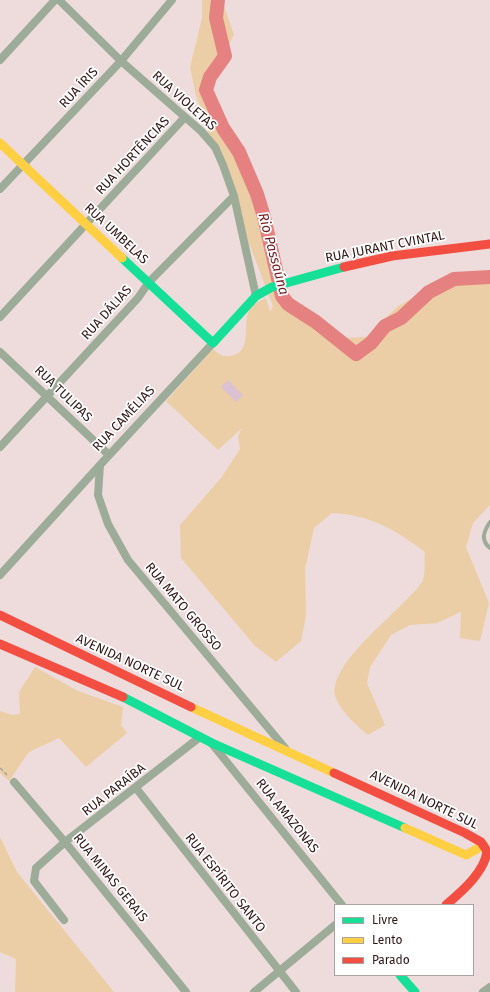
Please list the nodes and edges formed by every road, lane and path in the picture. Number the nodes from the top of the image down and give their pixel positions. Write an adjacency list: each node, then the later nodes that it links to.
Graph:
1 (55, 0): 4 (street)
2 (59, 0): 5 (street, RUA VIOLETAS)
3 (172, 0): 5 (street, RUA ÍRIS)
4 (0, 60)
5 (121, 61): 6 (street, RUA VIOLETAS); 8 (street, RUA ÍRIS)
6 (185, 117): 10 (street, RUA VIOLETAS); 11 (street, RUA HORTÊNCIAS)
7 (0, 143): 8 (street, RUA UMBELAS)
8 (23, 165): 9 (street, RUA ÍRIS); 11 (street, RUA UMBELAS)
9 (0, 189)
10 (234, 196): 13 (street, RUA DÁLIAS); 15 (street, RUA VIOLETAS)
11 (86, 224): 13 (street, RUA UMBELAS); 16 (street, RUA HORTÊNCIAS)
12 (490, 244): 14 (street, RUA JURANT CVINTAL)
13 (149, 282): 17 (street, RUA UMBELAS); 19 (street, RUA DÁLIAS)
14 (272, 287): 15 (street, RUA CAMÉLIAS)
15 (256, 296): 17 (street, RUA CAMÉLIAS)
16 (0, 317)
17 (213, 343): 21 (street, RUA CAMÉLIAS)
18 (0, 352): 19 (street, RUA TULIPAS)
19 (47, 395): 20 (street, RUA DÁLIAS); 21 (street, RUA TULIPAS)
20 (0, 447)
21 (109, 455): 22 (street, RUA CAMÉLIAS)
22 (100, 464): 25 (street, RUA CAMÉLIAS); 34 (street, RUA MATO GROSSO)
23 (490, 522): 24 (lane)
24 (490, 548)
25 (0, 575)
26 (0, 615): 28 (street, AVENIDA NORTE SUL)
27 (0, 644): 29 (street, AVENIDA NORTE SUL)
28 (157, 691): 29 (street); 30 (street, AVENIDA NORTE SUL)
29 (118, 695): 31 (street, AVENIDA NORTE SUL)
30 (191, 706): 31 (street); 34 (street, AVENIDA NORTE SUL)
31 (163, 710): 32 (street, AVENIDA NORTE SUL)
32 (200, 737): 33 (street, AVENIDA NORTE SUL); 37 (street, RUA PARAÍBA)
33 (212, 743): 39 (street, AVENIDA NORTE SUL); 40 (street, RUA AMAZONAS)
34 (286, 749): 39 (street, AVENIDA NORTE SUL)
35 (0, 768): 36 (path)
36 (14, 782): 38 (street, RUA MINAS GERAIS)
37 (136, 788): 38 (street, RUA PARAÍBA); 44 (street, RUA ESPÍRITO SANTO)
38 (66, 842): 42 (street, RUA PARAÍBA); 47 (street, RUA MINAS GERAIS)
39 (484, 845): 41 (street)
40 (341, 904)
41 (447, 904)
42 (64, 920)
43 (334, 926): 44 (street)
44 (280, 972): 48 (street); 49 (street, RUA ESPÍRITO SANTO)
45 (401, 976): 50 (street)
46 (490, 987): 51 (street)
47 (186, 992)
48 (254, 992)
49 (296, 992)
50 (415, 992)
51 (483, 992)

